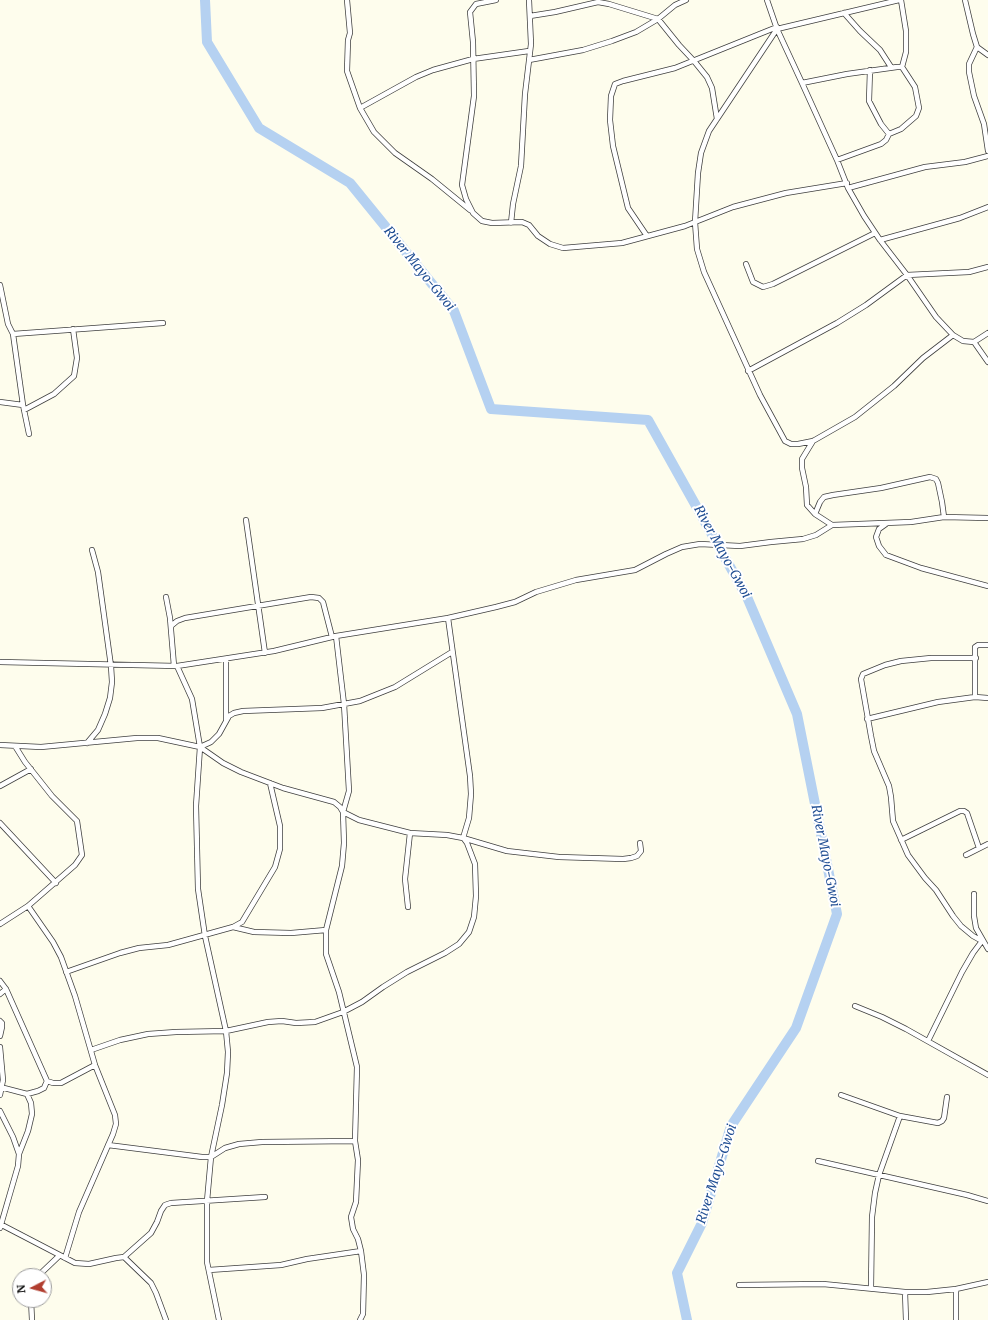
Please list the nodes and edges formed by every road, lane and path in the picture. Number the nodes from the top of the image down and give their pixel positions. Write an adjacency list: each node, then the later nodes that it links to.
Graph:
1 (347, 0): 22 (street)
2 (496, 0): 15 (street)
3 (529, 0): 9 (street)
4 (686, 0): 10 (street)
5 (767, 0): 11 (street)
6 (900, 0): 8 (street); 19 (street)
7 (965, 0): 12 (street)
8 (844, 13): 11 (street); 18 (street)
9 (530, 16): 10 (street); 13 (street)
10 (658, 19): 16 (street); 17 (street)
11 (777, 28): 17 (street); 21 (street); 23 (street)
12 (977, 47): 14 (street); 25 (street)
13 (529, 51): 15 (street); 16 (street)
14 (988, 55)
15 (473, 59): 22 (street); 30 (street)
16 (529, 60): 32 (street)
17 (694, 61): 23 (street); 34 (street)
18 (891, 67): 19 (street); 20 (street)
19 (902, 67): 24 (street)
20 (870, 70): 21 (street); 24 (street)
21 (802, 84): 27 (street)
22 (360, 108): 30 (street)
23 (717, 119): 31 (street)
24 (889, 134): 27 (street)
25 (988, 151)
26 (988, 156): 28 (street)
27 (837, 160): 28 (street)
28 (847, 185): 31 (street); 33 (street)
29 (988, 207): 35 (street)
30 (473, 213): 32 (street)
31 (695, 222): 34 (street); 48 (street)
32 (511, 223): 34 (street)
33 (875, 233): 35 (street); 36 (street)
34 (647, 236)
35 (880, 240): 38 (street)
36 (746, 264)
37 (988, 268): 38 (street)
38 (907, 275): 45 (street); 48 (street)
39 (0, 285): 40 (street)
40 (1, 294): 44 (street)
41 (163, 323): 42 (street)
42 (73, 329): 44 (street); 50 (street)
43 (988, 333): 46 (street)
44 (13, 334): 50 (street)
45 (954, 335): 46 (street); 52 (street)
46 (974, 342): 47 (street)
47 (988, 362)
48 (748, 371): 52 (street)
49 (0, 402): 50 (street)
50 (24, 408): 51 (street)
51 (29, 434)
52 (813, 441): 53 (street)
53 (815, 514): 54 (street); 58 (street)
54 (944, 517): 55 (street); 57 (street)
55 (988, 518)
56 (246, 520): 62 (street)
57 (886, 524): 58 (street); 60 (street)
58 (832, 525): 63 (street)
59 (92, 550): 72 (street)
60 (988, 586)
61 (166, 597): 64 (street)
62 (258, 606): 64 (street); 65 (street); 68 (street)
63 (448, 618): 65 (street); 67 (street)
64 (170, 626): 73 (street)
65 (334, 636): 68 (street); 76 (street)
66 (988, 645): 69 (street)
67 (452, 652): 76 (street); 89 (street)
68 (265, 653): 70 (street)
69 (976, 658): 74 (street); 77 (street)
70 (226, 659): 73 (street); 78 (street)
71 (0, 662): 72 (street)
72 (111, 666): 73 (street); 79 (street)
73 (176, 666): 82 (street)
74 (975, 697): 75 (street); 77 (street)
75 (988, 698)
76 (344, 704): 78 (street); 86 (street)
77 (867, 719): 90 (street)
78 (226, 722): 82 (street)
79 (87, 743): 81 (street); 82 (street)
80 (0, 745): 81 (street)
81 (15, 746): 83 (street)
82 (200, 747): 84 (street); 102 (street)
83 (31, 769): 85 (street); 95 (street)
84 (270, 783): 86 (street); 100 (street)
85 (0, 786)
86 (343, 812): 88 (street); 101 (street)
87 (0, 823): 95 (street)
88 (410, 833): 89 (street); 98 (street)
89 (463, 838): 91 (street); 110 (street)
90 (901, 840): 93 (street); 103 (street)
91 (640, 843)
92 (988, 844): 93 (street)
93 (979, 848): 94 (street)
94 (966, 855)
95 (56, 883): 97 (street)
96 (974, 894): 103 (street)
97 (28, 906): 99 (street); 105 (street)
98 (408, 907)
99 (0, 924)
100 (233, 927): 101 (street); 102 (street)
101 (326, 930): 110 (street)
102 (204, 936): 105 (street); 112 (street)
103 (982, 941): 104 (street); 114 (street)
104 (988, 950)
105 (66, 972): 116 (street)
106 (0, 981): 107 (street)
107 (6, 989): 108 (street); 119 (street)
108 (0, 994)
109 (855, 1006): 114 (street)
110 (343, 1012): 112 (street); 127 (street)
111 (0, 1021): 113 (street)
112 (226, 1031): 116 (street); 130 (street)
113 (0, 1036)
114 (928, 1041): 118 (street)
115 (0, 1047): 120 (street)
116 (91, 1050): 117 (street)
117 (95, 1065): 119 (street); 128 (street)
118 (988, 1075)
119 (47, 1080): 121 (street)
120 (1, 1087): 121 (street); 122 (street)
121 (27, 1094): 129 (street)
122 (0, 1095)
123 (841, 1095): 126 (street)
124 (947, 1097): 126 (street)
125 (0, 1111): 129 (street)
126 (900, 1116): 132 (street)
127 (355, 1141): 130 (street); 137 (street)
128 (108, 1145): 130 (street); 140 (street)
129 (19, 1154): 136 (street)
130 (211, 1157): 134 (street)
131 (818, 1161): 132 (street)
132 (879, 1175): 135 (street); 145 (street)
133 (265, 1197): 134 (street)
134 (207, 1201): 139 (street); 142 (street)
135 (988, 1201)
136 (0, 1225): 138 (street)
137 (361, 1251): 142 (street); 152 (street)
138 (59, 1256): 140 (street); 141 (street)
139 (124, 1257): 140 (street); 150 (street)
140 (65, 1258)
141 (46, 1268)
142 (209, 1270): 151 (street)
143 (988, 1282): 146 (street)
144 (739, 1285): 145 (street)
145 (870, 1288): 147 (street)
146 (956, 1289): 147 (street); 154 (street)
147 (905, 1292): 153 (street)
148 (31, 1308): 149 (street)
149 (32, 1320)
150 (166, 1320)
151 (219, 1320)
152 (360, 1320)
153 (906, 1320)
154 (956, 1320)

